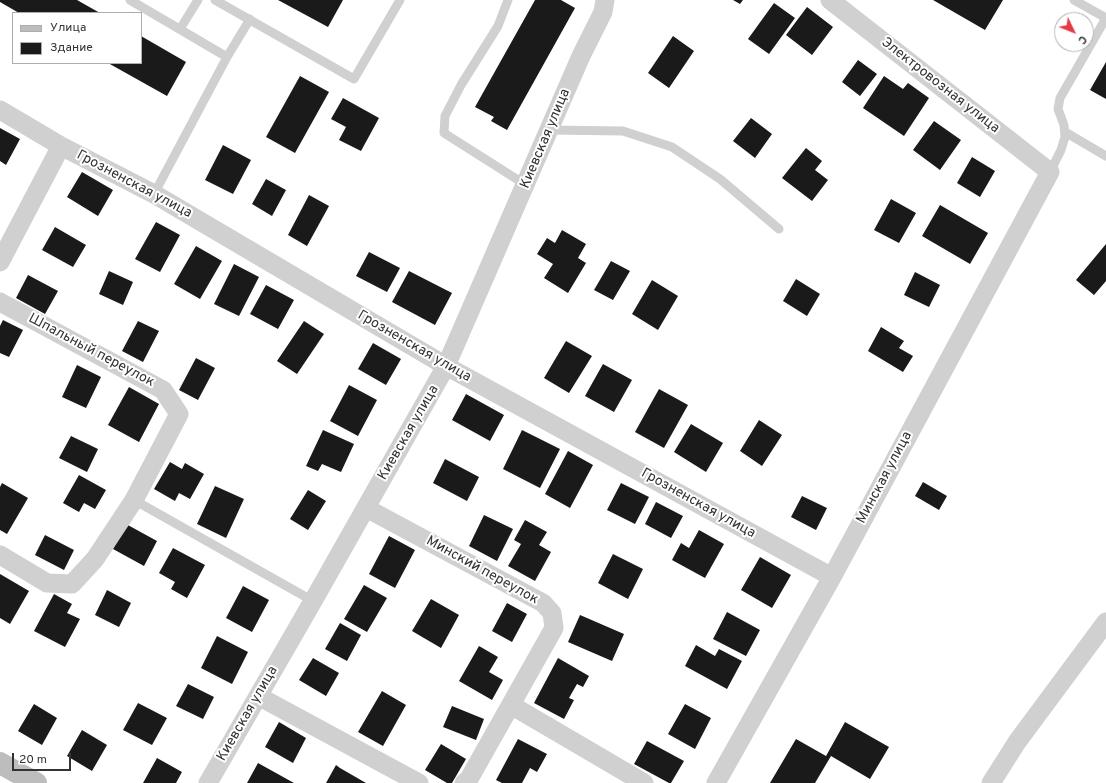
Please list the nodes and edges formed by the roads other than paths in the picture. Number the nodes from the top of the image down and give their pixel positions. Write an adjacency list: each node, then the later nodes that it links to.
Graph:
1 (130, 0): 11 (lane)
2 (198, 0): 11 (lane)
3 (214, 0): 10 (lane)
4 (400, 0): 10 (lane)
5 (508, 0): 19 (lane)
6 (605, 0): 14 (street, Киевская улица)
7 (1074, 0): 9 (lane)
8 (832, 1): 18 (street, Электровозная улица)
9 (1106, 18): 15 (lane)
10 (250, 19): 12 (lane)
11 (180, 29): 12 (lane)
12 (227, 57): 20 (lane)
13 (0, 110): 16 (street, Грозненская улица)
14 (549, 130): 19 (street, Киевская улица); 21 (lane)
15 (1065, 132): 17 (lane); 18 (lane)
16 (61, 146): 20 (street, Грозненская улица); 22 (street)
17 (1106, 156)
18 (1050, 172): 28 (street, Минская улица)
19 (526, 185): 24 (street, Киевская улица)
20 (154, 194): 24 (street, Грозненская улица)
21 (779, 229)
22 (0, 262)
23 (0, 302): 25 (street, Шпальный переулок)
24 (446, 366): 26 (street, Киевская улица); 28 (street, Грозненская улица)
25 (134, 500): 27 (street, Шпальный переулок); 29 (lane)
26 (366, 508): 29 (street, Киевская улица); 32 (street, Минский переулок)
27 (0, 555)
28 (832, 577): 39 (street, Минская улица)
29 (313, 601): 31 (street, Киевская улица)
30 (1106, 622): 40 (street)
31 (258, 696): 35 (street, Киевская улица); 36 (street)
32 (511, 705): 37 (street, Минский переулок); 38 (street)
33 (0, 763): 34 (main road)
34 (36, 783)
35 (208, 783)
36 (418, 783)
37 (464, 783)
38 (644, 783)
39 (716, 783)
40 (991, 783)

